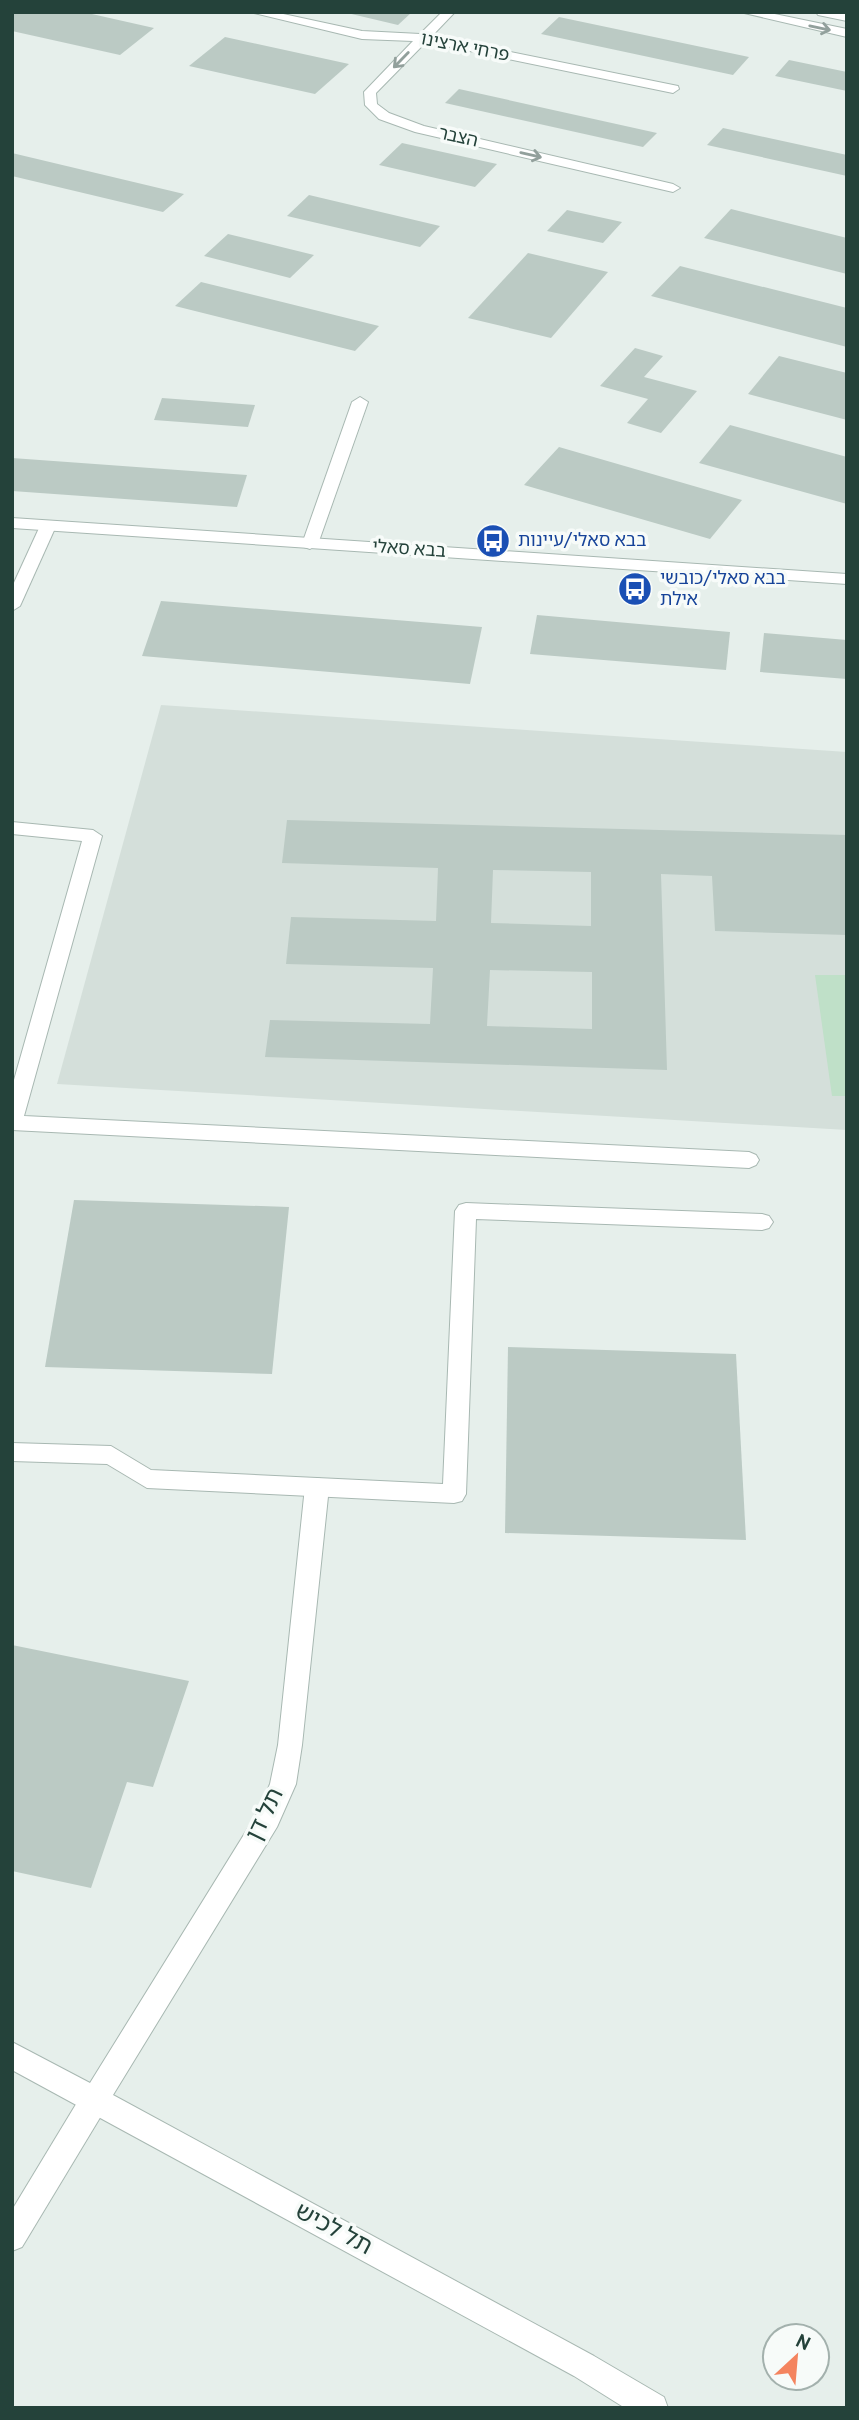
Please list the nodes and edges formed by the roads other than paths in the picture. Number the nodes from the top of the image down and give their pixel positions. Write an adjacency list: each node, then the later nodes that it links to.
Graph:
1 (256, 12): 7 (street, פרחי ארצינו)
2 (449, 12): 7 (street, הצבר)
3 (746, 12): 6 (street, one-way to 6)
4 (822, 12): 5 (street)
5 (847, 17)
6 (847, 33)
7 (422, 38): 8 (street, פרחי ארצינו); 9 (street, הצבר, one-way to 9)
8 (673, 89)
9 (673, 188)
10 (360, 402): 13 (street)
11 (12, 523): 12 (street, בבא סאלי)
12 (48, 526): 13 (street, בבא סאלי); 15 (street)
13 (310, 544): 14 (street, בבא סאלי)
14 (847, 579)
15 (12, 606)
16 (12, 828): 17 (street)
17 (749, 1160)
18 (762, 1222): 20 (street)
19 (12, 1452): 20 (street)
20 (317, 1487): 22 (street, תל דן)
21 (12, 2055): 22 (street, תל לכיש)
22 (94, 2101): 23 (street, תל דן); 24 (street, תל לכיש)
23 (12, 2237)
24 (653, 2408)

